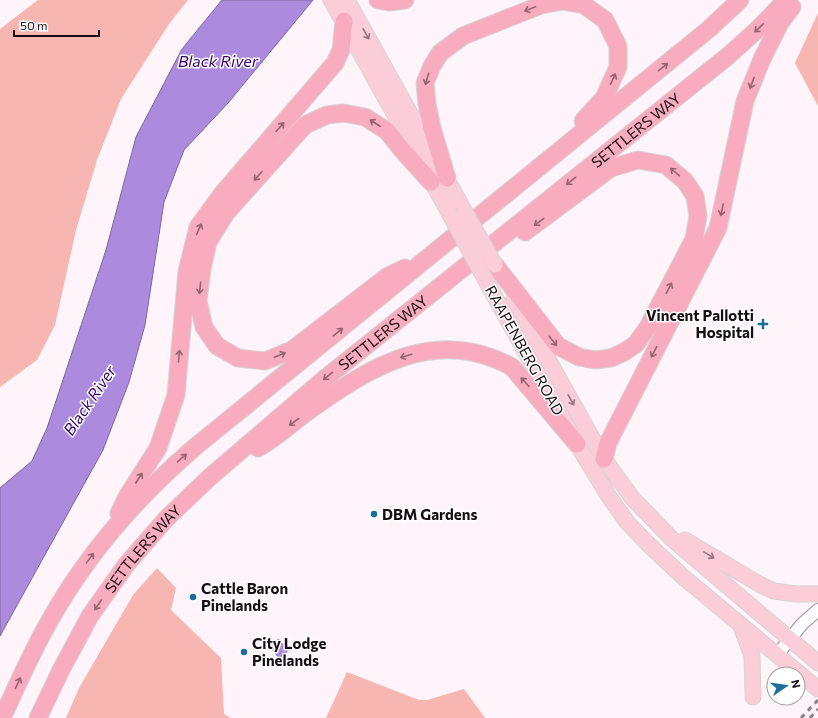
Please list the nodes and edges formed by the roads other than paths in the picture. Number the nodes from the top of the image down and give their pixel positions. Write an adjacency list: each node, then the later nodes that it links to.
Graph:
1 (331, 0): 8 (main road, RAAPENBERG ROAD)
2 (347, 0): 10 (main road, RAAPENBERG ROAD, one-way to 10)
3 (378, 0): 4 (highway)
4 (405, 0)
5 (740, 0): 9 (highway, SETTLERS WAY, one-way to 5)
6 (786, 0): 14 (highway, SETTLERS WAY, one-way to 14)
7 (797, 0): 16 (highway, one-way to 16)
8 (344, 21): 11 (main road, RAAPENBERG ROAD); 19 (highway, one-way to 8)
9 (556, 153): 10 (highway, one-way to 10); 12 (highway, SETTLERS WAY)
10 (447, 178): 13 (main road, RAAPENBERG ROAD, bridge)
11 (431, 182): 12 (highway, one-way to 12); 15 (main road, RAAPENBERG ROAD, bridge)
12 (432, 256): 19 (highway, SETTLERS WAY, one-way to 12)
13 (501, 274): 14 (highway, one-way to 14); 16 (main road, RAAPENBERG ROAD, one-way to 16)
14 (438, 286): 17 (highway, SETTLERS WAY, one-way to 17)
15 (577, 444): 17 (highway, one-way to 17); 22 (main road, RAAPENBERG ROAD)
16 (604, 459): 18 (main road, RAAPENBERG ROAD)
17 (210, 477): 29 (highway, SETTLERS WAY, one-way to 29)
18 (652, 519): 20 (main road, one-way to 20); 23 (main road, RAAPENBERG ROAD)
19 (107, 536): 28 (highway, SETTLERS WAY, one-way to 19)
20 (818, 594)
21 (818, 610): 23 (street)
22 (738, 623): 24 (main road, RAAPENBERG ROAD); 27 (main road)
23 (790, 639): 24 (street); 25 (main road, RAAPENBERG ROAD)
24 (777, 655): 26 (main road, RAAPENBERG ROAD)
25 (818, 663)
26 (818, 689)
27 (753, 697)
28 (2, 718)
29 (38, 718)

